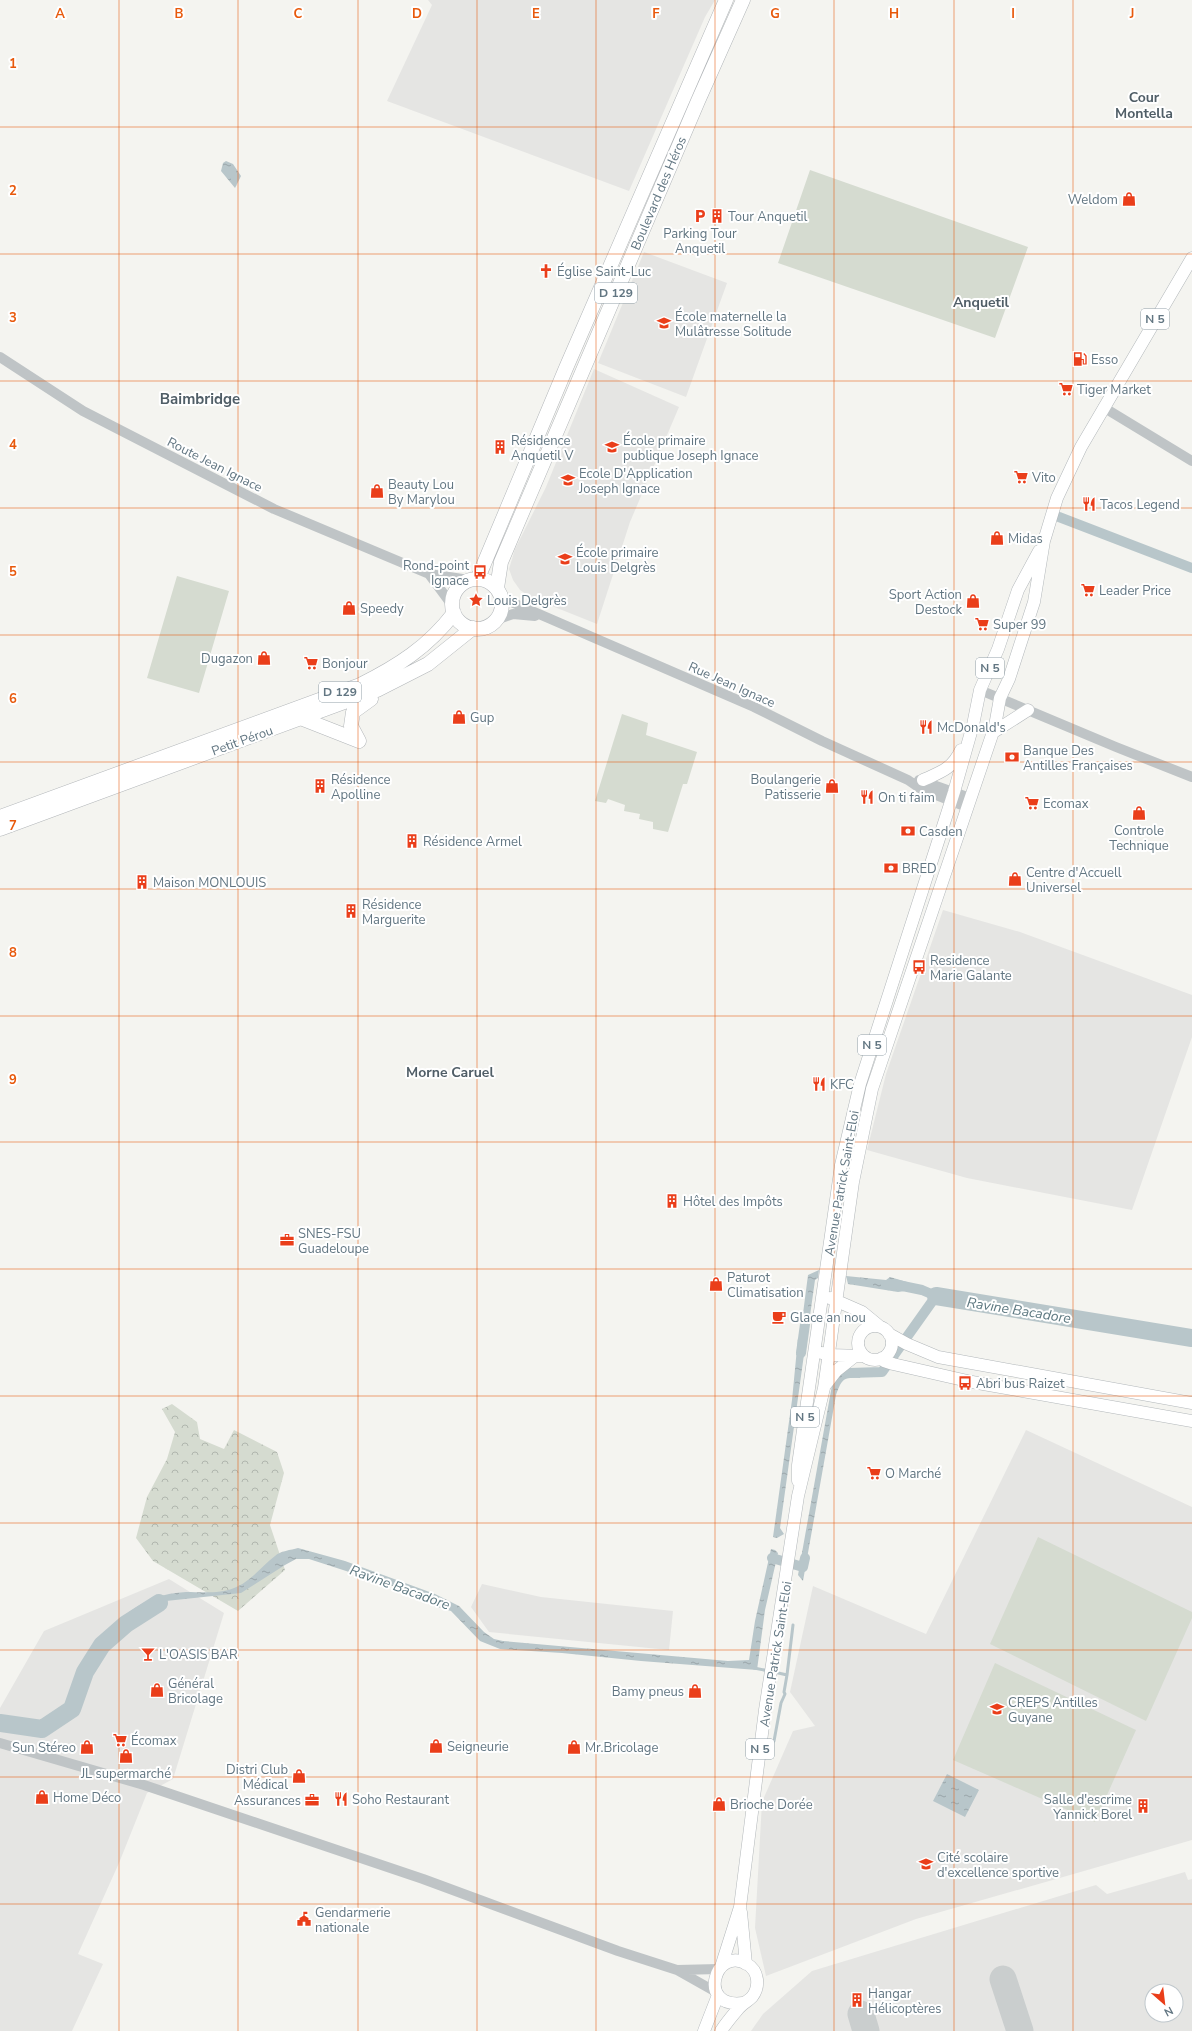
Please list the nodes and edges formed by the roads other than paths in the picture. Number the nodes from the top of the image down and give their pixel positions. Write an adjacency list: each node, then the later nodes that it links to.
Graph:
1 (726, 0): 9 (highway, Boulevard des Héros / D 129)
2 (743, 0): 10 (highway, Boulevard des Héros / D 129)
3 (1192, 258): 5 (main road, Avenue Patrick Saint-Eloi / N 5)
4 (0, 357): 8 (street, Route Jean Ignace)
5 (1103, 407): 6 (street); 7 (main road, Avenue Patrick Saint-Eloi / N 5)
6 (1192, 461)
7 (1044, 541): 16 (main road, Avenue Patrick Saint-Eloi / N 5); 17 (main road, Avenue Patrick Saint-Eloi / N 5)
8 (429, 574): 9 (street, Route Jean Ignace); 11 (street, Route Jean Ignace)
9 (473, 579): 10 (highway); 11 (highway, D 129)
10 (500, 593): 12 (street, Rue Jean Ignace); 13 (highway, D 129)
11 (453, 608): 14 (highway); 27 (highway, Petit Pérou / D 129)
12 (544, 617): 13 (street, Rue Jean Ignace); 23 (street, Rue Jean Ignace)
13 (496, 620): 14 (highway, D 129)
14 (473, 628): 15 (highway, Petit Pérou / D 129)
15 (428, 664): 19 (highway, Petit Pérou / D 129); 19 (highway)
16 (980, 690): 17 (street); 20 (main road, Avenue Patrick Saint-Eloi / N 5)
17 (1000, 698): 18 (street); 21 (main road, Avenue Patrick Saint-Eloi / N 5)
18 (1028, 710): 21 (main road); 22 (street)
19 (303, 719): 28 (highway, Petit Pérou)
20 (973, 725): 24 (main road); 25 (main road, Avenue Patrick Saint-Eloi / N 5)
21 (992, 733): 26 (main road, Avenue Patrick Saint-Eloi / N 5)
22 (1192, 776)
23 (908, 780): 24 (street, Rue Jean Ignace); 25 (street, Rue Jean Ignace)
24 (923, 780): 25 (street, Rue Jean Ignace)
25 (952, 796): 26 (street, Rue Jean Ignace); 30 (main road, Avenue Patrick Saint-Eloi / N 5)
26 (968, 803): 29 (main road, Avenue Patrick Saint-Eloi / N 5)
27 (0, 817)
28 (0, 830)
29 (838, 1279): 31 (main road, Avenue Patrick Saint-Eloi / N 5); 32 (main road)
30 (821, 1296): 31 (main road); 34 (main road, Avenue Patrick Saint-Eloi / N 5)
31 (837, 1300): 32 (main road); 36 (main road, Avenue Patrick Saint-Eloi / N 5)
32 (862, 1312): 33 (main road)
33 (879, 1326): 35 (main road); 37 (main road)
34 (815, 1339): 36 (main road); 42 (main road, Avenue Patrick Saint-Eloi / N 5)
35 (898, 1339): 38 (main road); 40 (main road)
36 (829, 1355): 37 (main road); 39 (main road, Avenue Patrick Saint-Eloi / N 5)
37 (860, 1356): 38 (main road); 39 (main road)
38 (886, 1361): 41 (main road)
39 (824, 1388): 42 (main road, Avenue Patrick Saint-Eloi / N 5)
40 (1192, 1403)
41 (1192, 1421)
42 (798, 1496): 44 (main road, Avenue Patrick Saint-Eloi / N 5)
43 (0, 1743): 47 (street)
44 (740, 1907): 45 (main road, Avenue Patrick Saint-Eloi / N 5); 46 (main road, Avenue Patrick Saint-Eloi / N 5)
45 (746, 1964): 46 (main road); 49 (main road)
46 (720, 1968): 47 (street); 48 (main road)
47 (677, 1970): 48 (street)
48 (717, 1994): 49 (main road); 50 (main road)
49 (743, 2003): 51 (main road)
50 (704, 2031)
51 (721, 2031)

